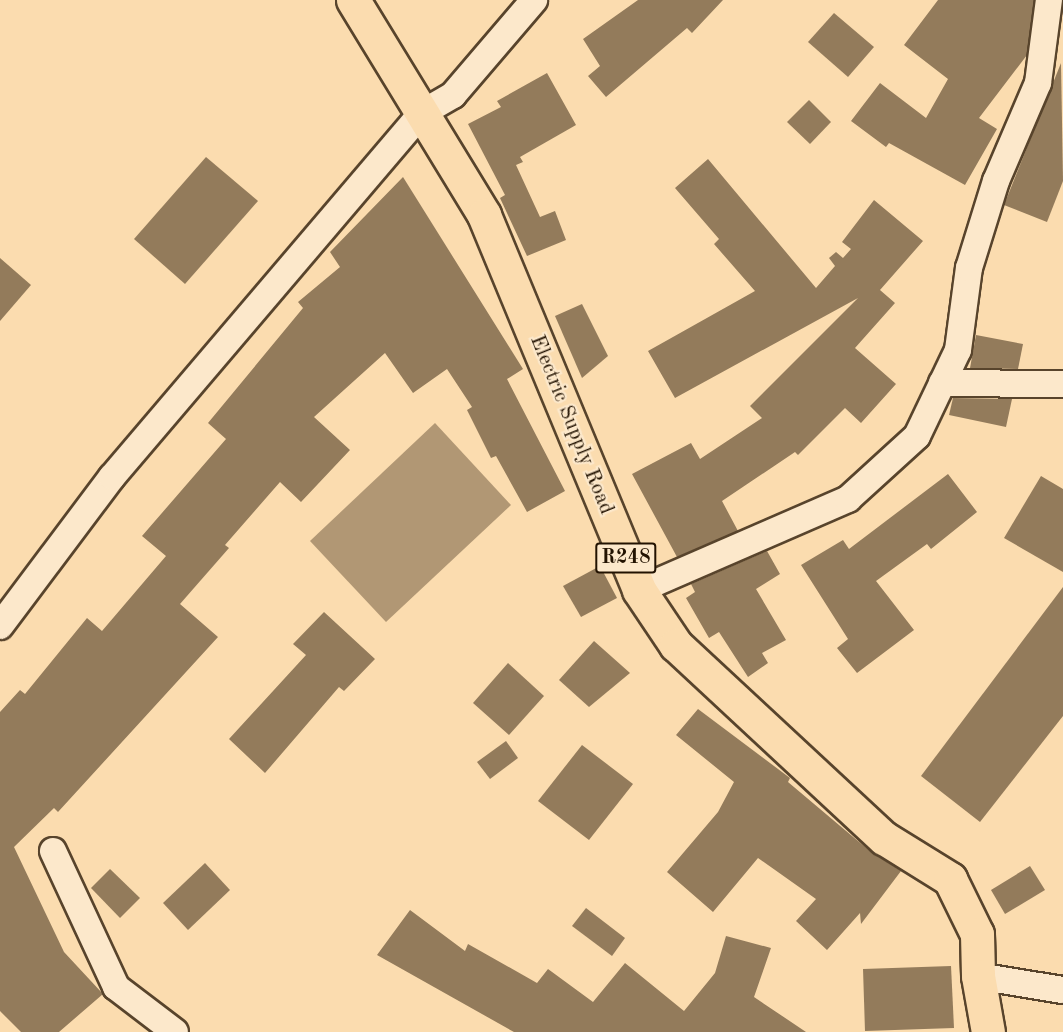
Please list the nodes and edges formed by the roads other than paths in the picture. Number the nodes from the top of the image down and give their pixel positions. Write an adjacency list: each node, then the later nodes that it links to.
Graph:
1 (353, 0): 4 (main road, Electric Supply Road / R248)
2 (534, 0): 4 (street)
3 (1049, 0): 5 (street)
4 (422, 113): 7 (main road, Electric Supply Road / R248); 8 (street)
5 (942, 383): 6 (street); 7 (street)
6 (1063, 384)
7 (639, 590): 10 (main road, Electric Supply Road / R248)
8 (0, 626)
9 (53, 851): 12 (street)
10 (978, 976): 11 (street); 13 (main road, Electric Supply Road / R248)
11 (1063, 990)
12 (175, 1032)
13 (988, 1032)

